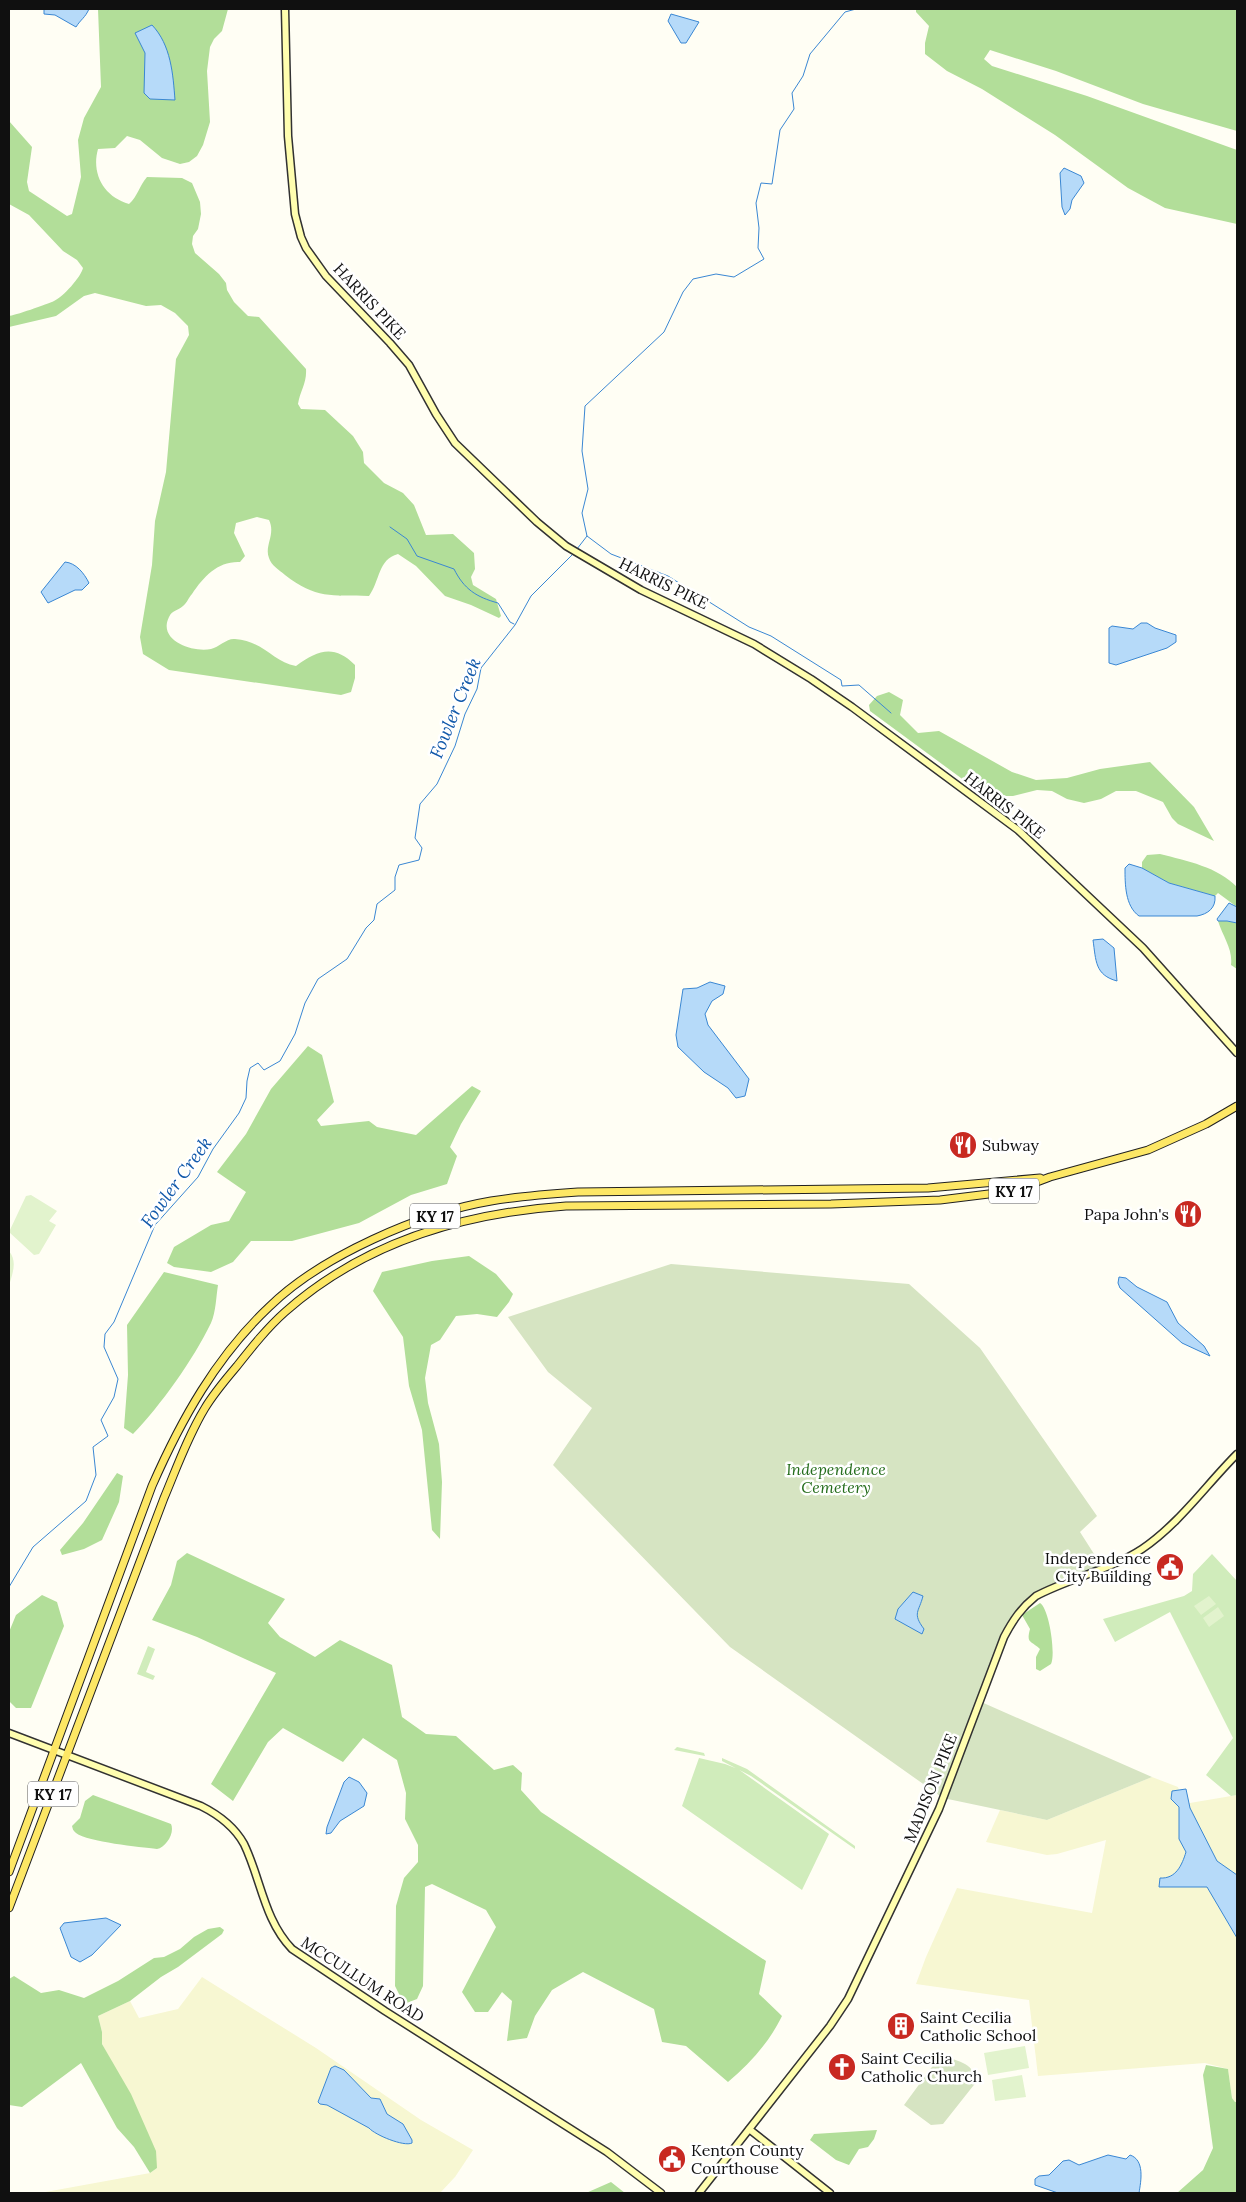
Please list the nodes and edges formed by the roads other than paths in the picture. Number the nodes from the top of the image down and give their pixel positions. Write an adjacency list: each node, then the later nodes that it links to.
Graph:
1 (285, 9): 2 (main road, HARRIS PIKE)
2 (1237, 1053)
3 (1237, 1106): 4 (main road, KY 17)
4 (1050, 1177): 7 (main road, KY 17); 8 (main road, KY 17)
5 (1237, 1454): 11 (main road, MADISON PIKE)
6 (9, 1733): 7 (main road, MCCULLUM ROAD)
7 (55, 1750): 8 (main road, MCCULLUM ROAD); 9 (main road, KY 17)
8 (67, 1756): 10 (main road, KY 17); 12 (main road, MCCULLUM ROAD)
9 (9, 1872)
10 (9, 1908)
11 (749, 2129): 13 (main road, MADISON PIKE); 14 (main road)
12 (661, 2193)
13 (699, 2193)
14 (830, 2193)

